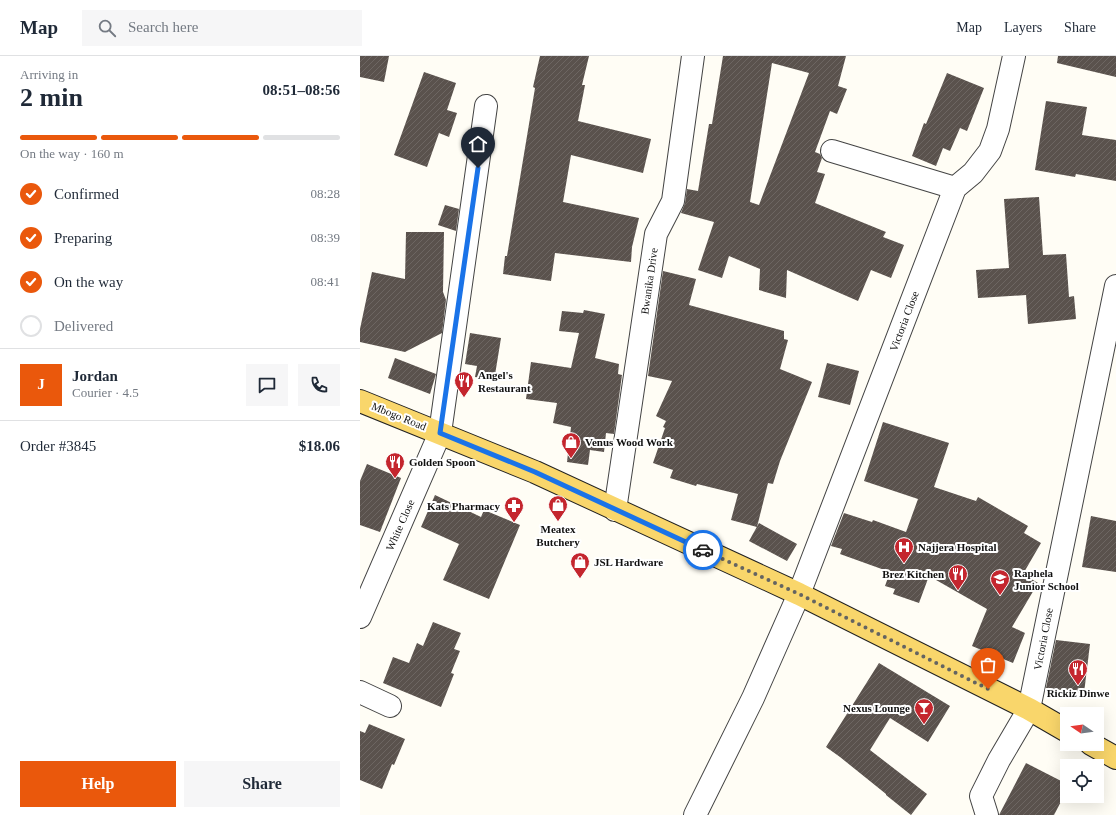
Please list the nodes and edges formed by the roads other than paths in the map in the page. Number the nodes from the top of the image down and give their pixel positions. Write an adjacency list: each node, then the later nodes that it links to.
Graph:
1 (693, 56): 9 (street, Bwanika Drive)
2 (1014, 56): 5 (street, Victoria Close)
3 (486, 106): 8 (street, White Close)
4 (832, 150): 5 (street)
5 (955, 188): 10 (street, Victoria Close)
6 (1116, 286): 14 (street, Victoria Close)
7 (360, 401): 8 (main road, Mbogo Road)
8 (440, 433): 9 (main road, Mbogo Road); 11 (street, White Close)
9 (615, 510): 10 (main road, Mbogo Road)
10 (799, 594): 14 (main road, Mbogo Road); 18 (street, Victoria Close)
11 (360, 617)
12 (360, 692): 13 (street)
13 (390, 706)
14 (1029, 709): 15 (main road, Mbogo Road); 19 (street, Victoria Close)
15 (1060, 727)
16 (1104, 751): 17 (main road)
17 (1116, 758)
18 (695, 815)
19 (987, 815)

